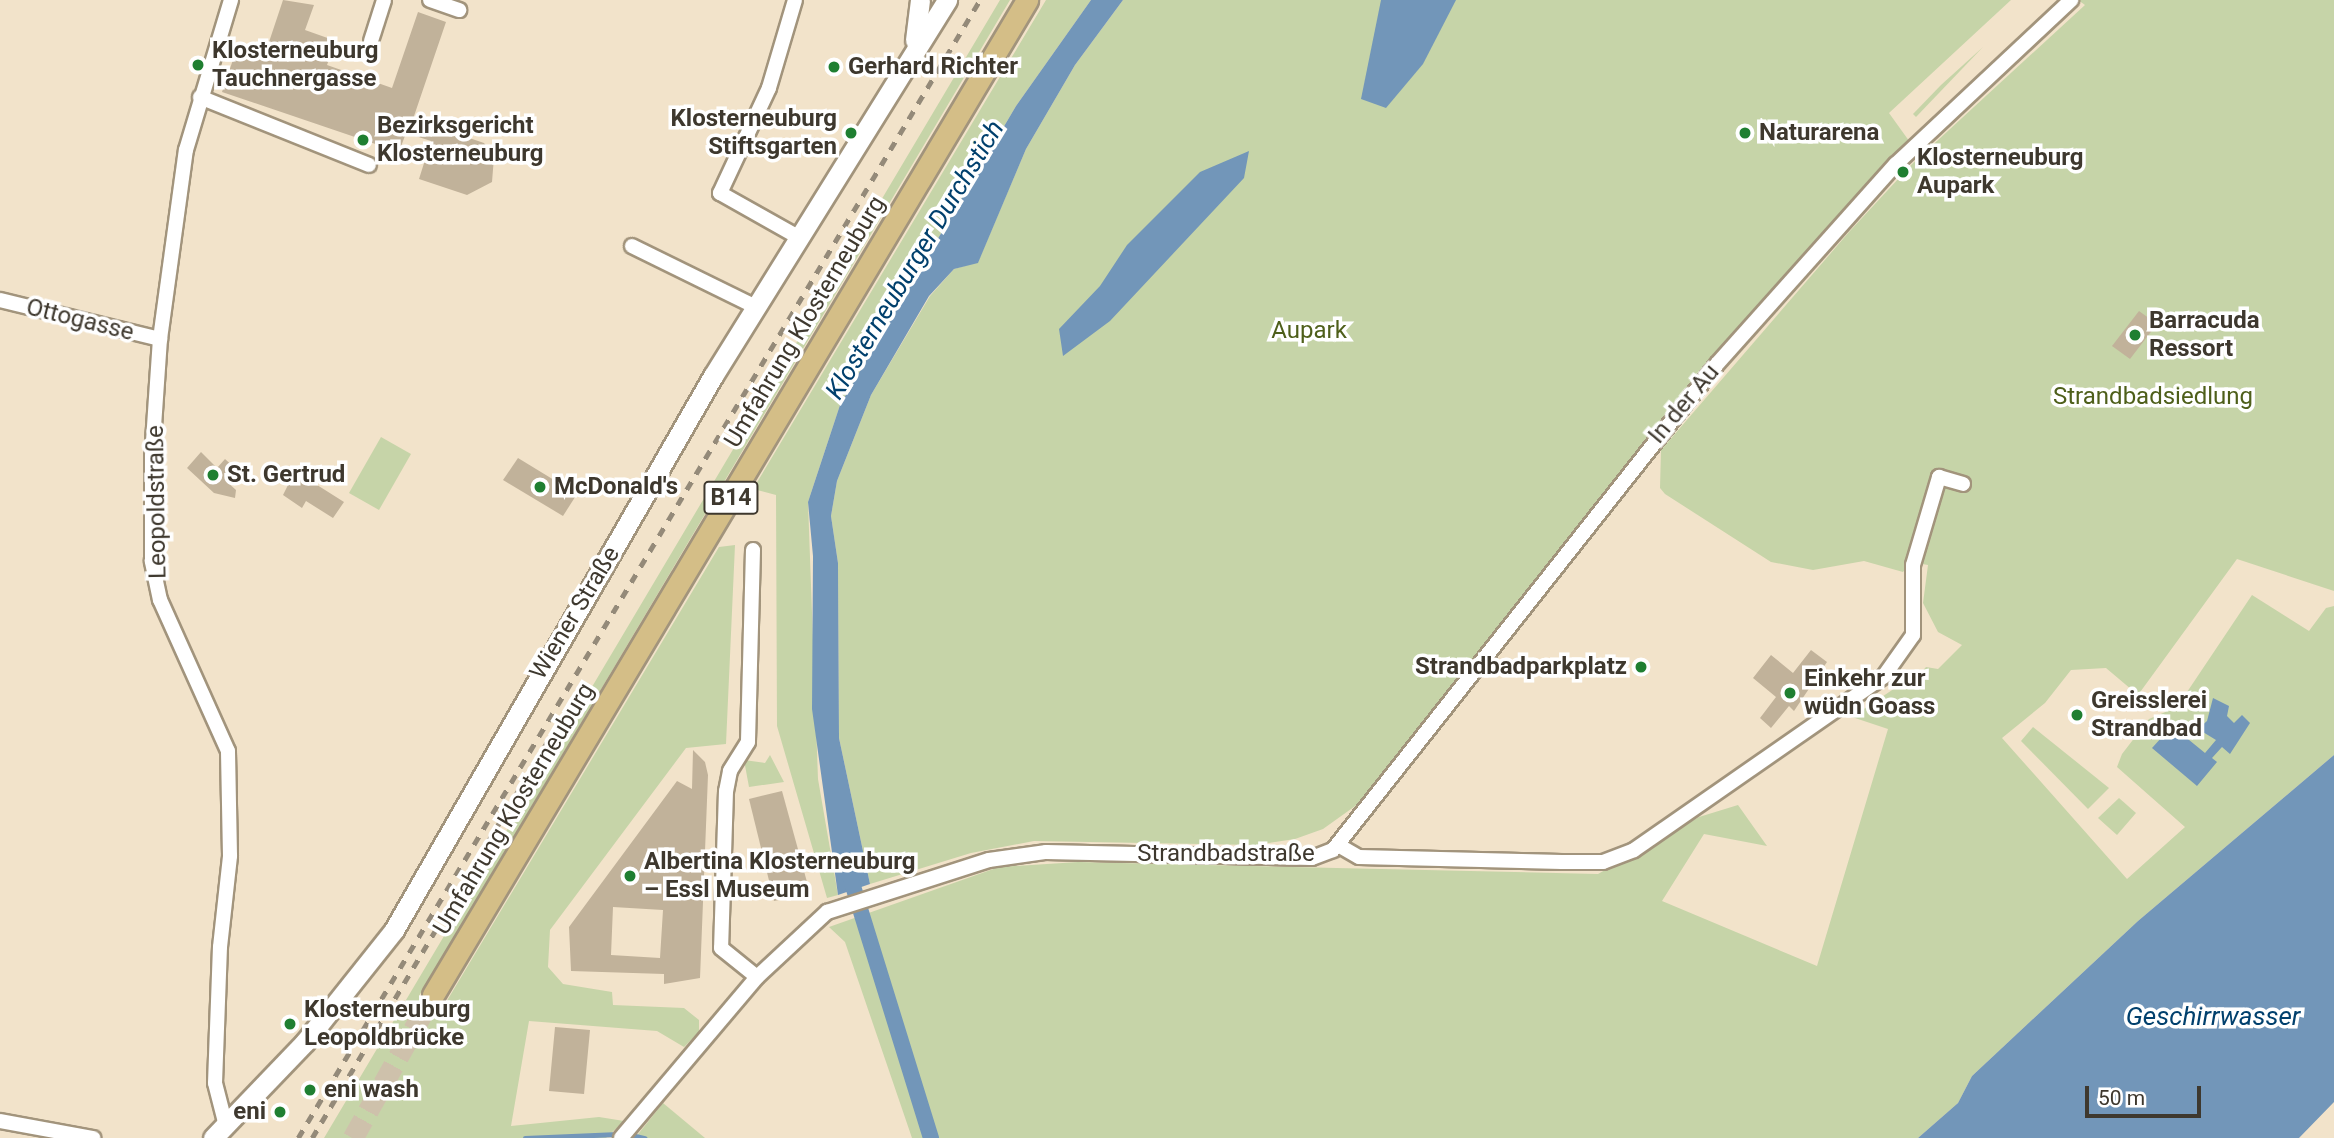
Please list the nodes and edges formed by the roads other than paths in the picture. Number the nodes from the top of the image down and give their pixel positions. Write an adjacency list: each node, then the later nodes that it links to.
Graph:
1 (231, 0): 12 (street, Leopoldstraße)
2 (384, 0): 10 (street)
3 (430, 0): 9 (street)
4 (795, 0): 14 (street)
5 (920, 0): 11 (street, Wiener Straße)
6 (947, 0): 11 (street, Wiener Straße)
7 (1027, 0): 23 (main road, Umfahrung Klosterneuburg / B14)
8 (2071, 0): 21 (street, In der Au)
9 (459, 10)
10 (371, 41)
11 (909, 65): 14 (street, Wiener Straße)
12 (200, 97): 13 (street); 18 (street, Leopoldstraße)
13 (369, 164)
14 (800, 238): 17 (street, Wiener Straße)
15 (632, 246): 17 (street)
16 (0, 299): 18 (street, Ottogasse)
17 (756, 307): 25 (street, Wiener Straße)
18 (160, 339): 25 (street, Leopoldstraße)
19 (1963, 484): 21 (street, Strandbadstraße)
20 (753, 550): 22 (street)
21 (1338, 845): 22 (street, Strandbadstraße)
22 (757, 977): 28 (street, Strandbadstraße)
23 (433, 995)
24 (0, 1121): 26 (street)
25 (225, 1122): 27 (street, Wiener Straße)
26 (93, 1138)
27 (213, 1138)
28 (621, 1138)

